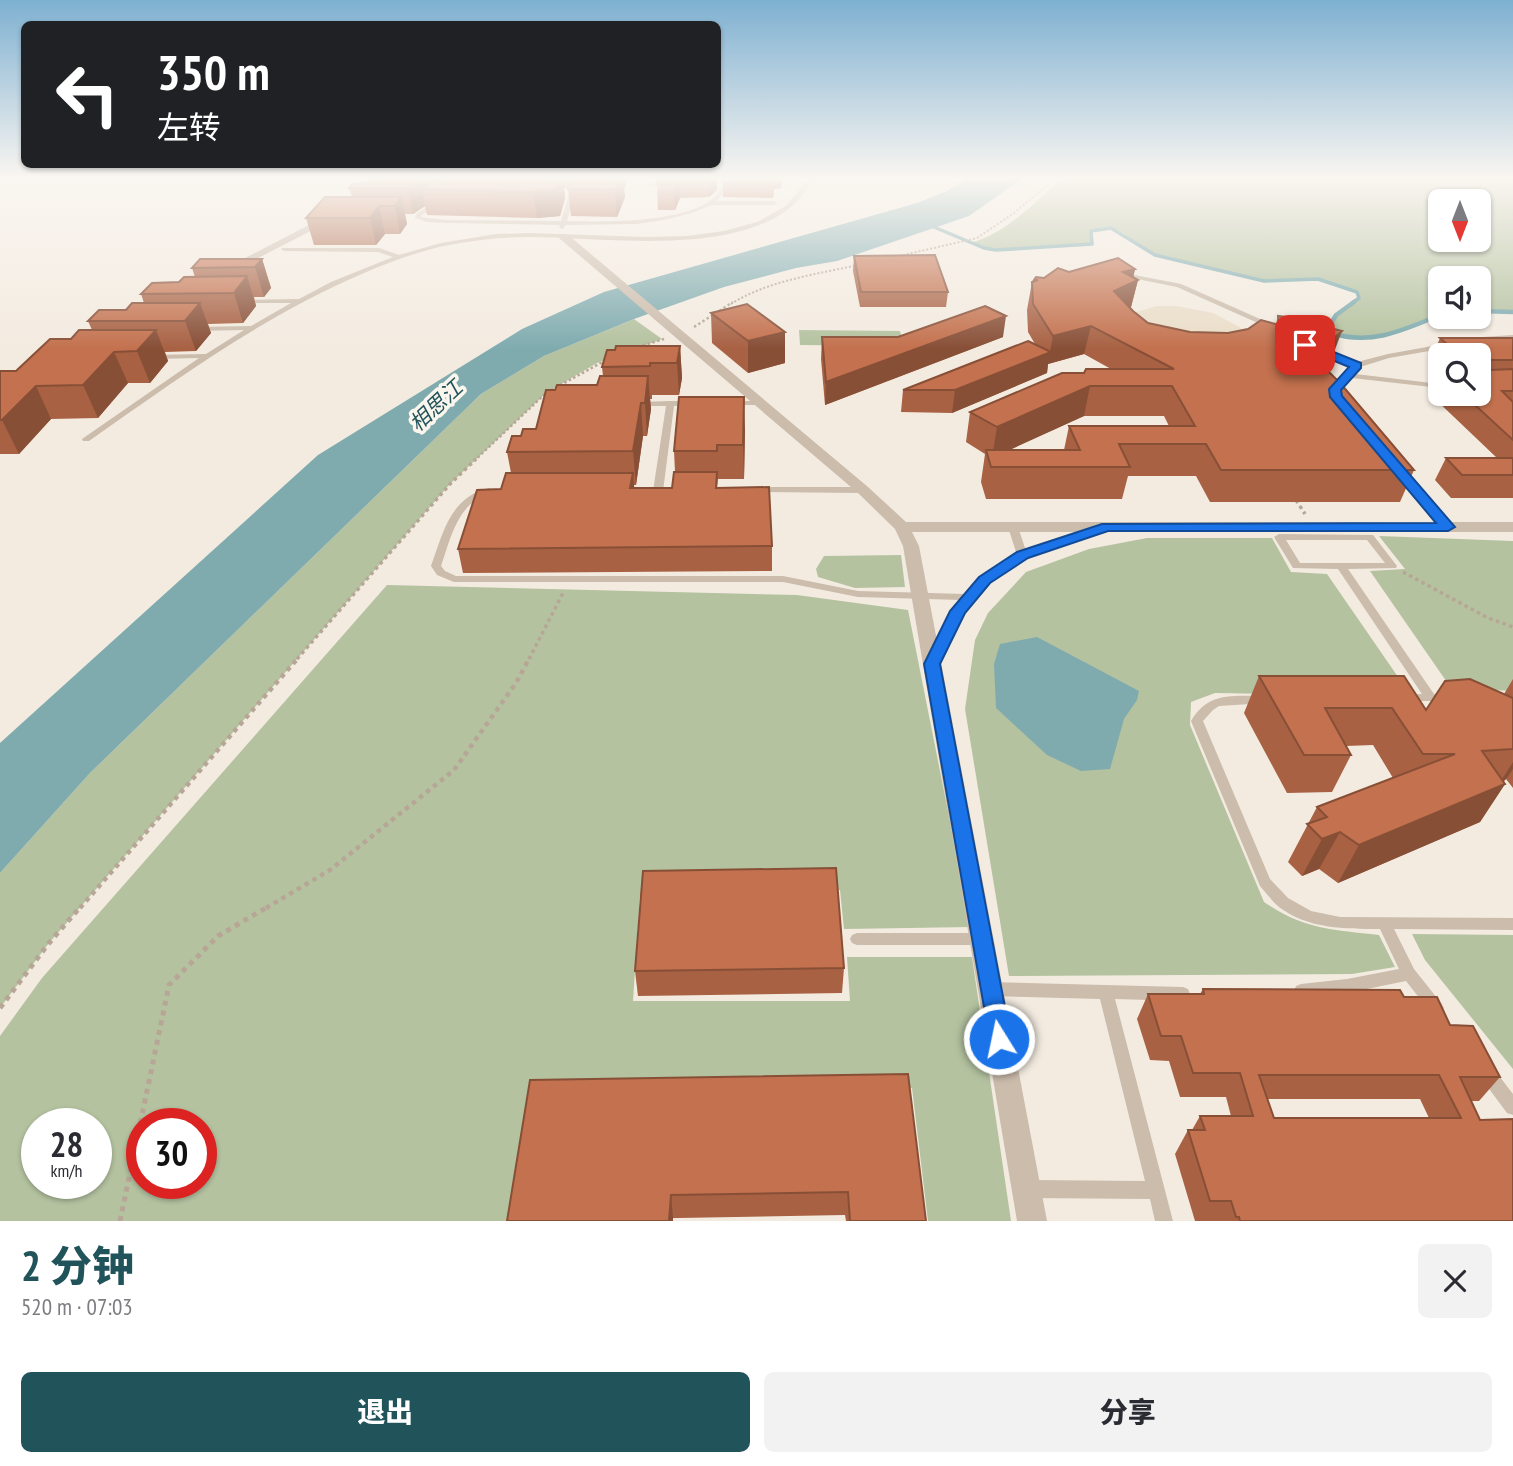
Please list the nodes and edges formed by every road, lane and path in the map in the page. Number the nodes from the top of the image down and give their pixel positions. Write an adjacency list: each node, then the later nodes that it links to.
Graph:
1 (294, 235): 9 (street)
2 (695, 235): 4 (lane)
3 (981, 235): 7 (path)
4 (563, 236): 6 (lane); 15 (street)
5 (284, 249): 6 (lane)
6 (398, 257): 11 (lane)
7 (898, 257)
8 (859, 265): 15 (path)
9 (221, 272)
10 (1107, 274): 16 (lane)
11 (303, 301): 12 (lane); 13 (lane)
12 (228, 302)
13 (253, 328): 14 (lane); 24 (lane)
14 (184, 329)
15 (680, 334): 33 (street)
16 (1285, 334)
17 (1513, 337): 19 (lane)
18 (662, 339): 21 (path)
19 (1469, 341)
20 (1428, 348): 26 (lane)
21 (631, 349)
22 (1318, 350): 26 (lane)
23 (620, 354): 71 (path)
24 (207, 356): 25 (lane); 35 (lane)
25 (144, 357)
26 (1357, 365): 27 (lane)
27 (1350, 375): 28 (lane); 29 (lane)
28 (1428, 385)
29 (1338, 399)
30 (670, 403): 31 (lane); 34 (lane); 41 (lane)
31 (709, 403)
32 (723, 403): 33 (lane)
33 (762, 403): 38 (street)
34 (632, 404)
35 (86, 439)
36 (1396, 466): 47 (lane)
37 (740, 490): 38 (lane)
38 (863, 490): 44 (street)
39 (494, 491): 53 (lane)
40 (644, 491): 41 (lane)
41 (658, 491): 42 (lane)
42 (671, 491)
43 (1292, 493): 49 (path)
44 (901, 527): 45 (street); 54 (street)
45 (1013, 527): 46 (street); 50 (lane)
46 (1107, 527): 49 (street); 50 (lane)
47 (1448, 527): 48 (street); 49 (street)
48 (1513, 527)
49 (1318, 532): 51 (lane); 52 (lane)
50 (1022, 555): 55 (lane)
51 (1341, 566): 52 (lane); 58 (lane)
52 (1392, 566): 56 (path)
53 (568, 579): 54 (lane); 77 (path)
54 (920, 597): 55 (lane); 57 (street)
55 (970, 597): 57 (lane)
56 (1513, 627)
57 (932, 664): 65 (street)
58 (1430, 697): 59 (lane); 60 (lane)
59 (1390, 698)
60 (1457, 698)
61 (1270, 700): 62 (lane)
62 (1383, 922): 63 (lane); 66 (lane)
63 (1513, 924)
64 (857, 939): 65 (lane)
65 (981, 939): 67 (street)
66 (1409, 974): 68 (lane); 72 (lane)
67 (990, 989): 69 (lane); 75 (street)
68 (1285, 992)
69 (1106, 994): 70 (lane); 76 (lane)
70 (1199, 994)
71 (0, 1008)
72 (1449, 1025)
73 (1473, 1056): 74 (lane)
74 (1513, 1107)
75 (1026, 1189): 76 (lane); 78 (street)
76 (1156, 1190): 79 (lane)
77 (120, 1221)
78 (1032, 1221)
79 (1164, 1221)

